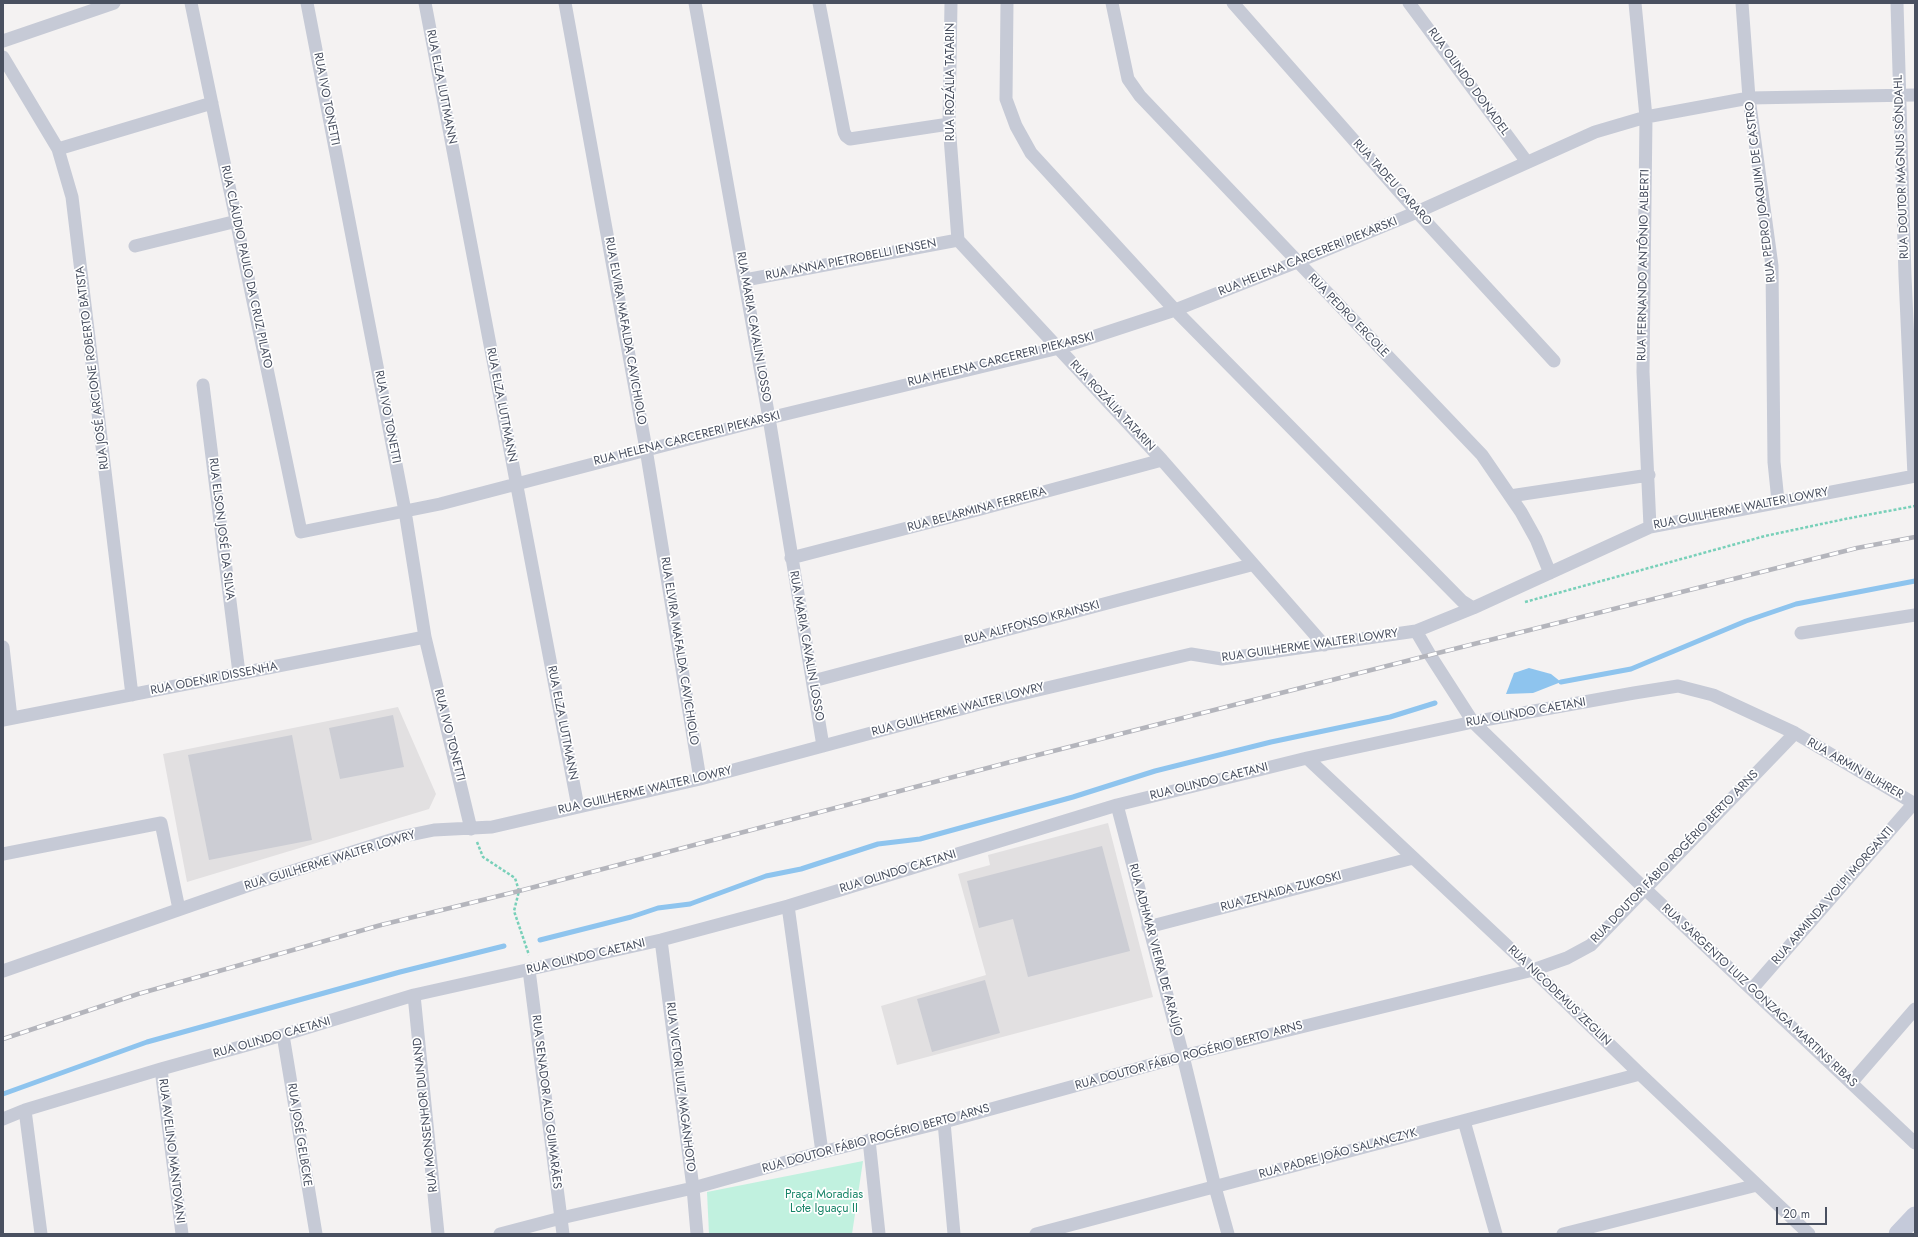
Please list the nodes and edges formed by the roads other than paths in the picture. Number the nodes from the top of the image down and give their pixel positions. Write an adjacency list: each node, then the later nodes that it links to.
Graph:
1 (114, 3): 16 (street)
2 (192, 3): 21 (street, RUA CLÁUDIO PAULO DA CRUZ PILATO)
3 (307, 3): 45 (street, RUA IVO TONETTI)
4 (425, 3): 42 (street, RUA ELZA LUTTMANN)
5 (565, 3): 38 (street, RUA ELVIRA MAFALDA CAVICHIOLO)
6 (695, 3): 32 (street, RUA MARIA CAVALIN LOSSO)
7 (819, 3): 23 (street)
8 (951, 3): 23 (street, RUA ROZÁLIA TATARIN)
9 (1007, 3): 33 (street)
10 (1112, 3): 30 (street, RUA PEDRO ERCOLE)
11 (1232, 3): 26 (street, RUA TADEU CARARO)
12 (1409, 3): 25 (street, RUA OLINDO DONADEL)
13 (1742, 3): 20 (street, RUA PEDRO JOAQUIM DE CASTRO)
14 (1897, 3): 19 (street, RUA DOUTOR MAGNUS SÖNDAHL)
15 (1631, 4): 22 (street, RUA FERNANDO ANTÔNIO ALBERTI)
16 (3, 41)
17 (3, 57): 24 (street, RUA JOSÉ ARCIONE ROBERTO BATISTA)
18 (1915, 95): 19 (street, RUA HELENA CARCERERI PIEKARSKI)
19 (1900, 96): 20 (street, RUA HELENA CARCERERI PIEKARSKI); 31 (street, RUA DOUTOR MAGNUS SÖNDAHL)
20 (1750, 98): 22 (street, RUA HELENA CARCERERI PIEKARSKI); 44 (street, RUA PEDRO JOAQUIM DE CASTRO)
21 (212, 103): 24 (street); 27 (street, RUA CLÁUDIO PAULO DA CRUZ PILATO)
22 (1646, 117): 25 (street, RUA HELENA CARCERERI PIEKARSKI); 40 (street, RUA FERNANDO ANTÔNIO ALBERTI)
23 (949, 124): 28 (street, RUA ROZÁLIA TATARIN)
24 (58, 150): 60 (street, RUA JOSÉ ARCIONE ROBERTO BATISTA)
25 (1527, 162): 26 (street, RUA HELENA CARCERERI PIEKARSKI)
26 (1417, 212): 30 (street, RUA HELENA CARCERERI PIEKARSKI); 35 (street, RUA TADEU CARARO)
27 (236, 221): 29 (street); 47 (street, RUA CLÁUDIO PAULO DA CRUZ PILATO)
28 (958, 240): 32 (street, RUA ANNA PIETROBELLI IENSEN); 34 (street, RUA ROZÁLIA TATARIN)
29 (135, 246)
30 (1297, 262): 33 (street, RUA HELENA CARCERERI PIEKARSKI); 43 (street, RUA PEDRO ERCOLE)
31 (1910, 276): 41 (street, RUA DOUTOR MAGNUS SÖNDAHL)
32 (745, 280): 37 (street, RUA MARIA CAVALIN LOSSO)
33 (1175, 310): 34 (street, RUA HELENA CARCERERI PIEKARSKI); 51 (street)
34 (1059, 348): 37 (street, RUA HELENA CARCERERI PIEKARSKI); 39 (street, RUA ROZÁLIA TATARIN)
35 (1554, 361)
36 (203, 385): 58 (street, RUA ELSON JOSÉ DA SILVA)
37 (769, 418): 38 (street, RUA HELENA CARCERERI PIEKARSKI); 48 (street, RUA MARIA CAVALIN LOSSO)
38 (646, 449): 42 (street, RUA HELENA CARCERERI PIEKARSKI); 66 (street, RUA ELVIRA MAFALDA CAVICHIOLO)
39 (1162, 460): 48 (street, RUA BELARMINA FERREIRA); 49 (street, RUA ROZÁLIA TATARIN)
40 (1649, 475): 43 (street); 46 (street, RUA FERNANDO ANTÔNIO ALBERTI)
41 (1915, 476): 44 (street, RUA GUILHERME WALTER LOWRY)
42 (516, 484): 45 (street, RUA HELENA CARCERERI PIEKARSKI); 69 (street, RUA ELZA LUTTMANN)
43 (1510, 496): 50 (street, RUA PEDRO ERCOLE)
44 (1778, 501): 46 (street, RUA GUILHERME WALTER LOWRY)
45 (405, 511): 47 (street, RUA HELENA CARCERERI PIEKARSKI); 55 (street, RUA IVO TONETTI)
46 (1650, 527): 50 (street, RUA GUILHERME WALTER LOWRY)
47 (301, 532)
48 (791, 558): 59 (street, RUA MARIA CAVALIN LOSSO)
49 (1251, 565): 56 (street, RUA ROZÁLIA TATARIN); 59 (street, RUA ALFFONSO KRAINSKI)
50 (1550, 572): 51 (street, RUA GUILHERME WALTER LOWRY)
51 (1473, 608): 53 (street, RUA GUILHERME WALTER LOWRY)
52 (1915, 614): 54 (street)
53 (1416, 631): 56 (street, RUA GUILHERME WALTER LOWRY); 62 (street, RUA SARGENTO LUIZ GONZAGA MARTINS RIBAS)
54 (1801, 633)
55 (425, 637): 58 (street, RUA ODENIR DISSENHA); 70 (street, RUA IVO TONETTI)
56 (1324, 645): 64 (street, RUA GUILHERME WALTER LOWRY)
57 (3, 647): 61 (street)
58 (240, 673): 60 (street, RUA ODENIR DISSENHA)
59 (813, 681): 64 (street, RUA MARIA CAVALIN LOSSO)
60 (132, 695): 61 (street, RUA ODENIR DISSENHA)
61 (7, 719)
62 (1473, 722): 63 (street, RUA OLINDO CAETANI); 65 (street, RUA OLINDO CAETANI); 73 (street, RUA SARGENTO LUIZ GONZAGA MARTINS RIBAS)
63 (1795, 733): 67 (street, RUA ARMIN BUHRER); 73 (street, RUA DOUTOR FÁBIO ROGÉRIO BERTO ARNS)
64 (823, 746): 66 (street, RUA GUILHERME WALTER LOWRY)
65 (1307, 758): 68 (street, RUA OLINDO CAETANI); 72 (street, RUA NICODEMUS ZEGLIN)
66 (700, 779): 69 (street, RUA GUILHERME WALTER LOWRY)
67 (1915, 804): 81 (street, RUA ARMINDA VOLPI MORGANTI)
68 (1117, 805): 74 (street, RUA OLINDO CAETANI); 76 (street, RUA ADHMAR VIEIRA DE ARAÚJO)
69 (578, 807): 70 (street, RUA GUILHERME WALTER LOWRY)
70 (471, 829): 75 (street, RUA GUILHERME WALTER LOWRY)
71 (3, 854): 75 (street)
72 (1413, 858): 76 (street, RUA ZENAIDA ZUKOSKI); 79 (street, RUA NICODEMUS ZEGLIN)
73 (1645, 889): 79 (street, RUA DOUTOR FÁBIO ROGÉRIO BERTO ARNS); 81 (street, RUA SARGENTO LUIZ GONZAGA MARTINS RIBAS)
74 (788, 906): 77 (street, RUA OLINDO CAETANI); 95 (street)
75 (178, 909): 80 (street, RUA GUILHERME WALTER LOWRY)
76 (1148, 927): 85 (street, RUA ADHMAR VIEIRA DE ARAÚJO)
77 (661, 940): 78 (street, RUA OLINDO CAETANI); 98 (street, RUA VICTOR LUIZ MAGANHOTO)
78 (529, 970): 82 (street, RUA OLINDO CAETANI); 100 (street, RUA SENADOR ALO GUIMARÃES)
79 (1533, 970): 85 (street, RUA DOUTOR FÁBIO ROGÉRIO BERTO ARNS); 87 (street, RUA NICODEMUS ZEGLIN)
80 (3, 971)
81 (1752, 989): 88 (street, RUA SARGENTO LUIZ GONZAGA MARTINS RIBAS)
82 (414, 995): 84 (street, RUA OLINDO CAETANI); 104 (street, RUA MONSENHOR DUNAND)
83 (1915, 1009): 88 (street)
84 (283, 1035): 86 (street, RUA OLINDO CAETANI); 103 (street, RUA JOSÉ GELBCKE)
85 (1183, 1056): 92 (street, RUA DOUTOR FÁBIO ROGÉRIO BERTO ARNS); 97 (street, RUA ADHMAR VIEIRA DE ARAÚJO)
86 (161, 1069): 89 (street, RUA OLINDO CAETANI); 102 (street, RUA AVELINO MANTOVANI)
87 (1640, 1074): 91 (street, RUA PADRE JOÃO SALANCZYK); 96 (street, RUA NICODEMUS ZEGLIN)
88 (1851, 1083): 94 (street, RUA SARGENTO LUIZ GONZAGA MARTINS RIBAS)
89 (25, 1110): 90 (street, RUA OLINDO CAETANI); 101 (street)
90 (3, 1119)
91 (1464, 1121): 97 (street, RUA PADRE JOÃO SALANCZYK); 112 (street)
92 (944, 1122): 93 (street, RUA DOUTOR FÁBIO ROGÉRIO BERTO ARNS); 109 (street)
93 (869, 1140): 95 (street, RUA DOUTOR FÁBIO ROGÉRIO BERTO ARNS); 108 (street)
94 (1915, 1144)
95 (822, 1152): 98 (street, RUA DOUTOR FÁBIO ROGÉRIO BERTO ARNS)
96 (1758, 1185): 113 (street); 114 (street, RUA NICODEMUS ZEGLIN)
97 (1215, 1187): 110 (street, RUA PADRE JOÃO SALANCZYK); 111 (street, RUA ADHMAR VIEIRA DE ARAÚJO)
98 (693, 1188): 100 (street, RUA DOUTOR FÁBIO ROGÉRIO BERTO ARNS); 107 (street, RUA VICTOR LUIZ MAGANHOTO)
99 (1915, 1216): 115 (street)
100 (561, 1218): 105 (street, RUA DOUTOR FÁBIO ROGÉRIO BERTO ARNS); 106 (street, RUA SENADOR ALO GUIMARÃES)
101 (41, 1234)
102 (182, 1234)
103 (316, 1234)
104 (438, 1234)
105 (500, 1234)
106 (563, 1234)
107 (697, 1234)
108 (879, 1234)
109 (954, 1234)
110 (1036, 1234)
111 (1228, 1234)
112 (1496, 1234)
113 (1563, 1234)
114 (1809, 1234)
115 (1898, 1234)

